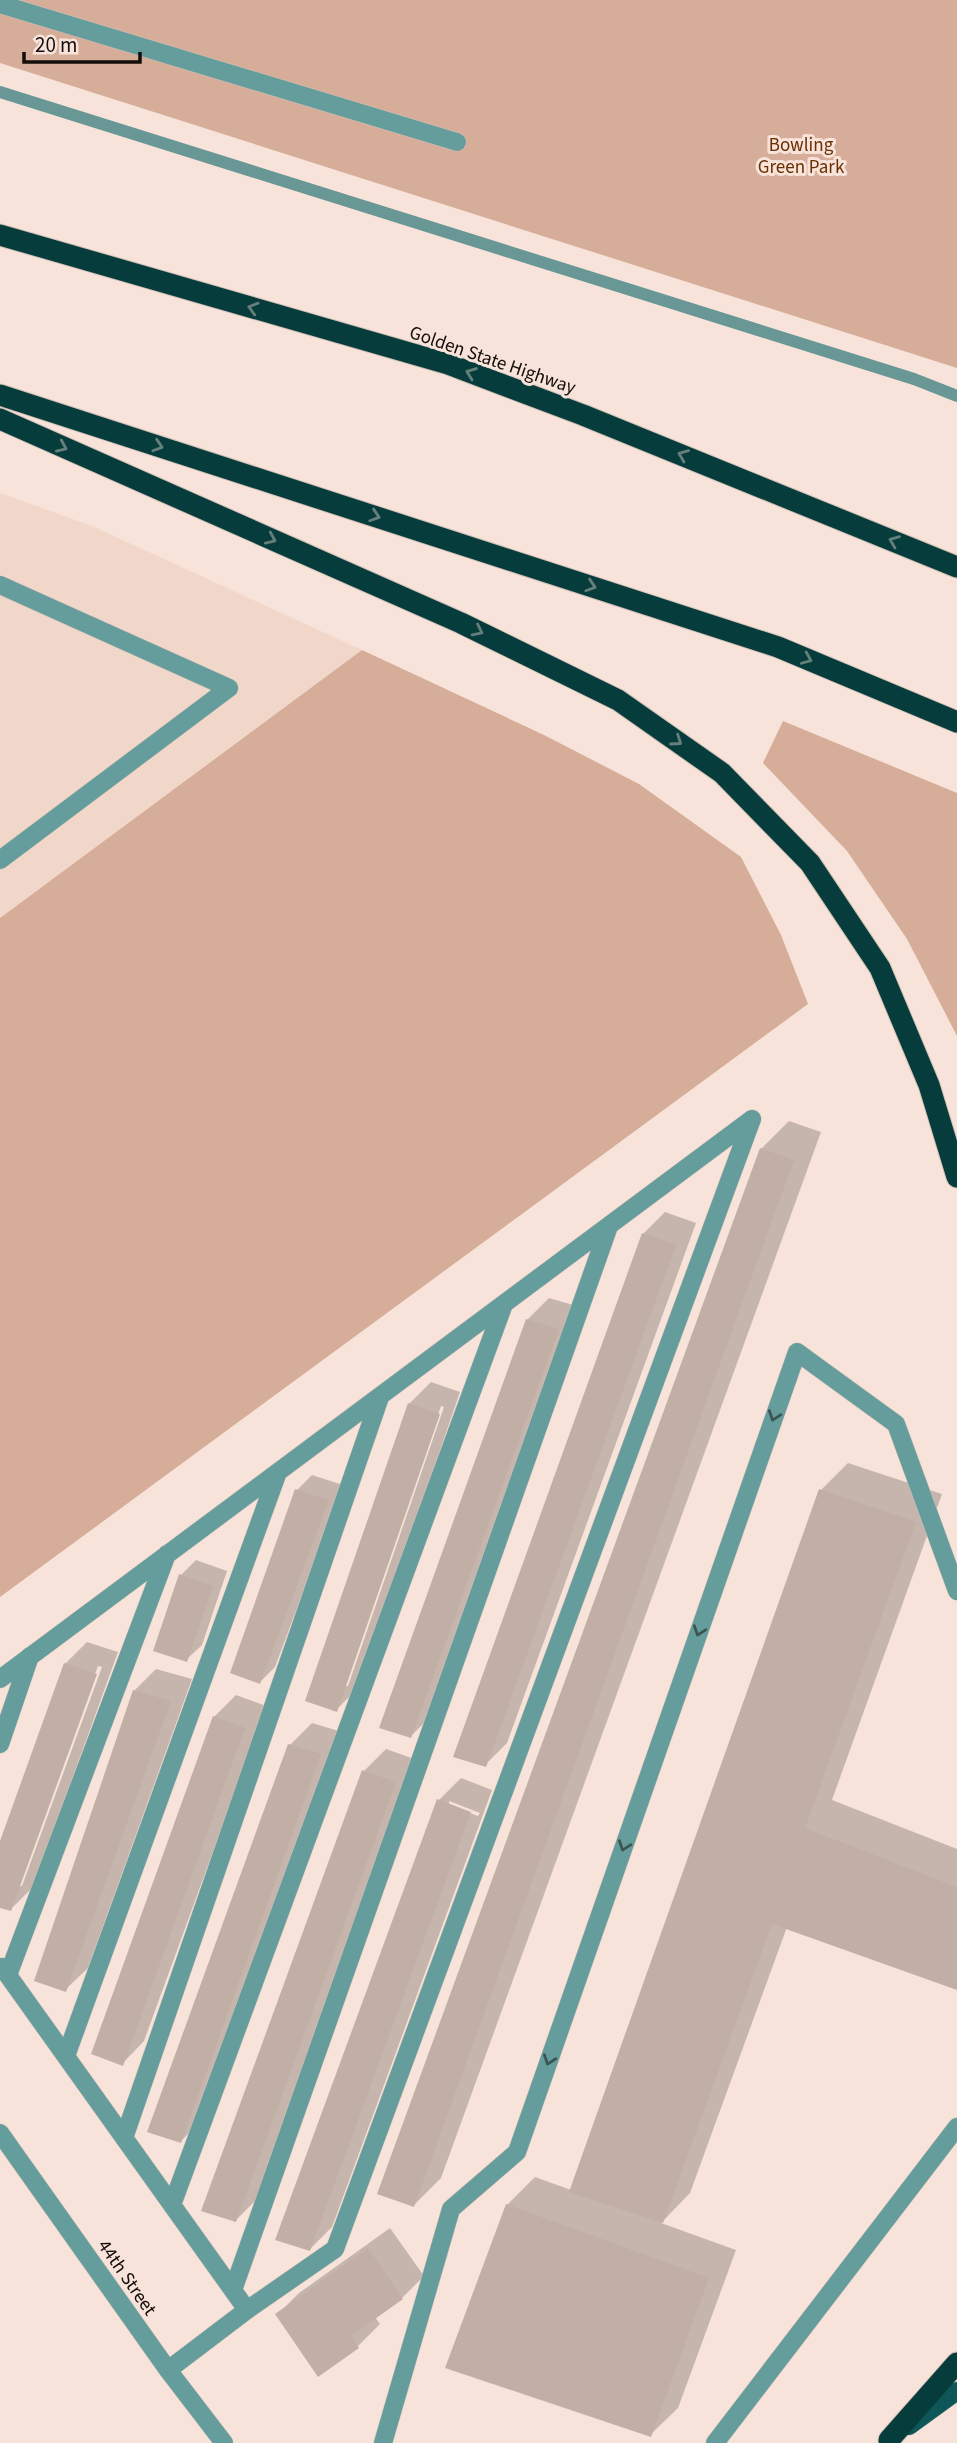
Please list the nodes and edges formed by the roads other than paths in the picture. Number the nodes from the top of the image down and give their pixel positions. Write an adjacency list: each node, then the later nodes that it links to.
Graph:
1 (12, 4): 2 (street)
2 (457, 142)
3 (0, 234): 6 (highway, Golden State Highway, one-way to 3)
4 (0, 395): 8 (highway, one-way to 8)
5 (0, 419): 10 (highway, one-way to 10)
6 (957, 567)
7 (0, 585): 9 (street)
8 (957, 722)
9 (0, 860)
10 (957, 1177)
11 (608, 1226): 12 (street); 26 (street); 27 (street)
12 (503, 1304): 13 (street); 25 (street)
13 (380, 1396): 14 (street); 24 (street)
14 (278, 1472): 15 (street); 21 (street)
15 (167, 1554): 17 (street); 20 (street)
16 (957, 1591): 33 (street, one-way to 33)
17 (30, 1656): 18 (street); 19 (street)
18 (0, 1679)
19 (0, 1744)
20 (4, 1969): 21 (street)
21 (66, 2056): 24 (street)
22 (957, 2126): 34 (street)
23 (0, 2133): 29 (street, 44th Street)
24 (124, 2138): 25 (street)
25 (172, 2205): 26 (street)
26 (233, 2290): 27 (street)
27 (247, 2310): 29 (street)
28 (957, 2363): 31 (highway)
29 (168, 2370): 32 (street, 44th Street)
30 (957, 2391): 31 (main road)
31 (887, 2442)
32 (224, 2443)
33 (383, 2443)
34 (715, 2443)

